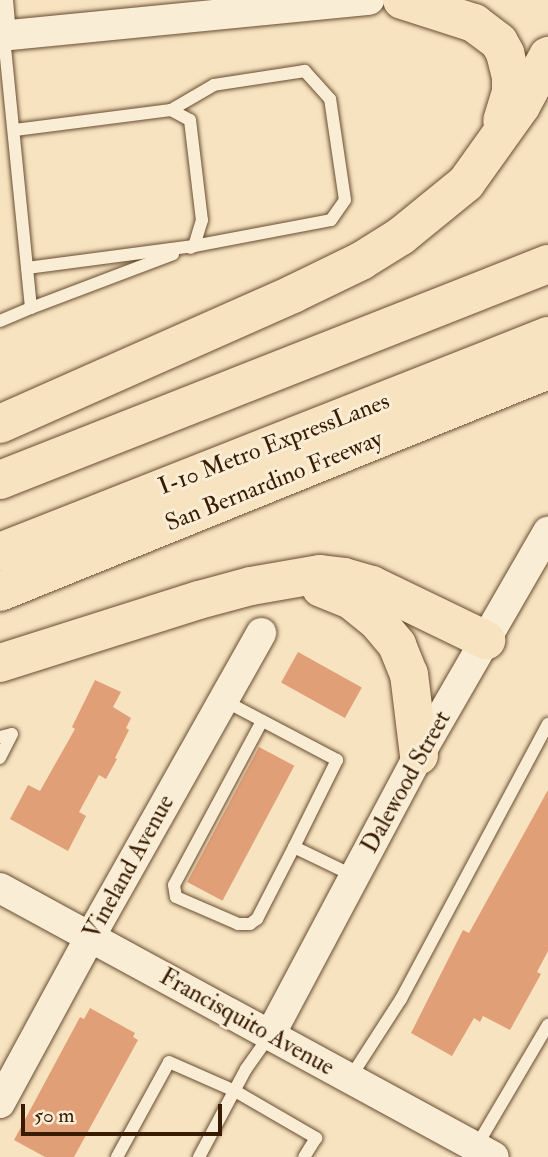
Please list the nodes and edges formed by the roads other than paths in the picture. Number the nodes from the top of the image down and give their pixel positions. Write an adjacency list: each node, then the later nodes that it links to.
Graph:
1 (1, 0): 4 (street)
2 (369, 0): 4 (street)
3 (402, 0): 8 (highway)
4 (2, 36): 7 (lane)
5 (548, 56): 8 (highway)
6 (171, 110): 7 (lane); 9 (lane); 9 (lane)
7 (15, 130): 11 (lane)
8 (491, 149): 16 (highway)
9 (194, 246): 11 (lane); 12 (lane)
10 (548, 264): 17 (highway)
11 (27, 268): 12 (lane)
12 (31, 308): 13 (lane)
13 (0, 321)
14 (548, 336): 19 (highway, I-10 Metro ExpressLanes)
15 (548, 370): 21 (highway, San Bernardino Freeway)
16 (0, 424)
17 (0, 480)
18 (548, 532): 23 (street, Dalewood Street)
19 (0, 552)
20 (292, 579): 23 (highway); 24 (highway); 29 (highway)
21 (0, 592)
22 (261, 633): 25 (street, Vineland Avenue)
23 (486, 640): 29 (street, Dalewood Street)
24 (0, 663)
25 (223, 700): 26 (lane); 34 (street, Vineland Avenue)
26 (262, 721): 31 (lane); 31 (lane)
27 (548, 724): 37 (lane)
28 (0, 737): 30 (lane)
29 (419, 755): 32 (street, Dalewood Street)
30 (0, 758)
31 (294, 847): 32 (lane)
32 (354, 876): 36 (street, Dalewood Street)
33 (0, 888): 34 (street, Francisquito Avenue)
34 (90, 937): 36 (street, Francisquito Avenue); 39 (street, Vineland Avenue)
35 (548, 1025): 40 (lane)
36 (270, 1035): 37 (street, Francisquito Avenue); 38 (lane)
37 (350, 1078): 40 (street, Francisquito Avenue)
38 (235, 1091): 41 (lane); 42 (lane); 43 (lane)
39 (0, 1103)
40 (485, 1152)
41 (117, 1157)
42 (199, 1157)
43 (304, 1157)

